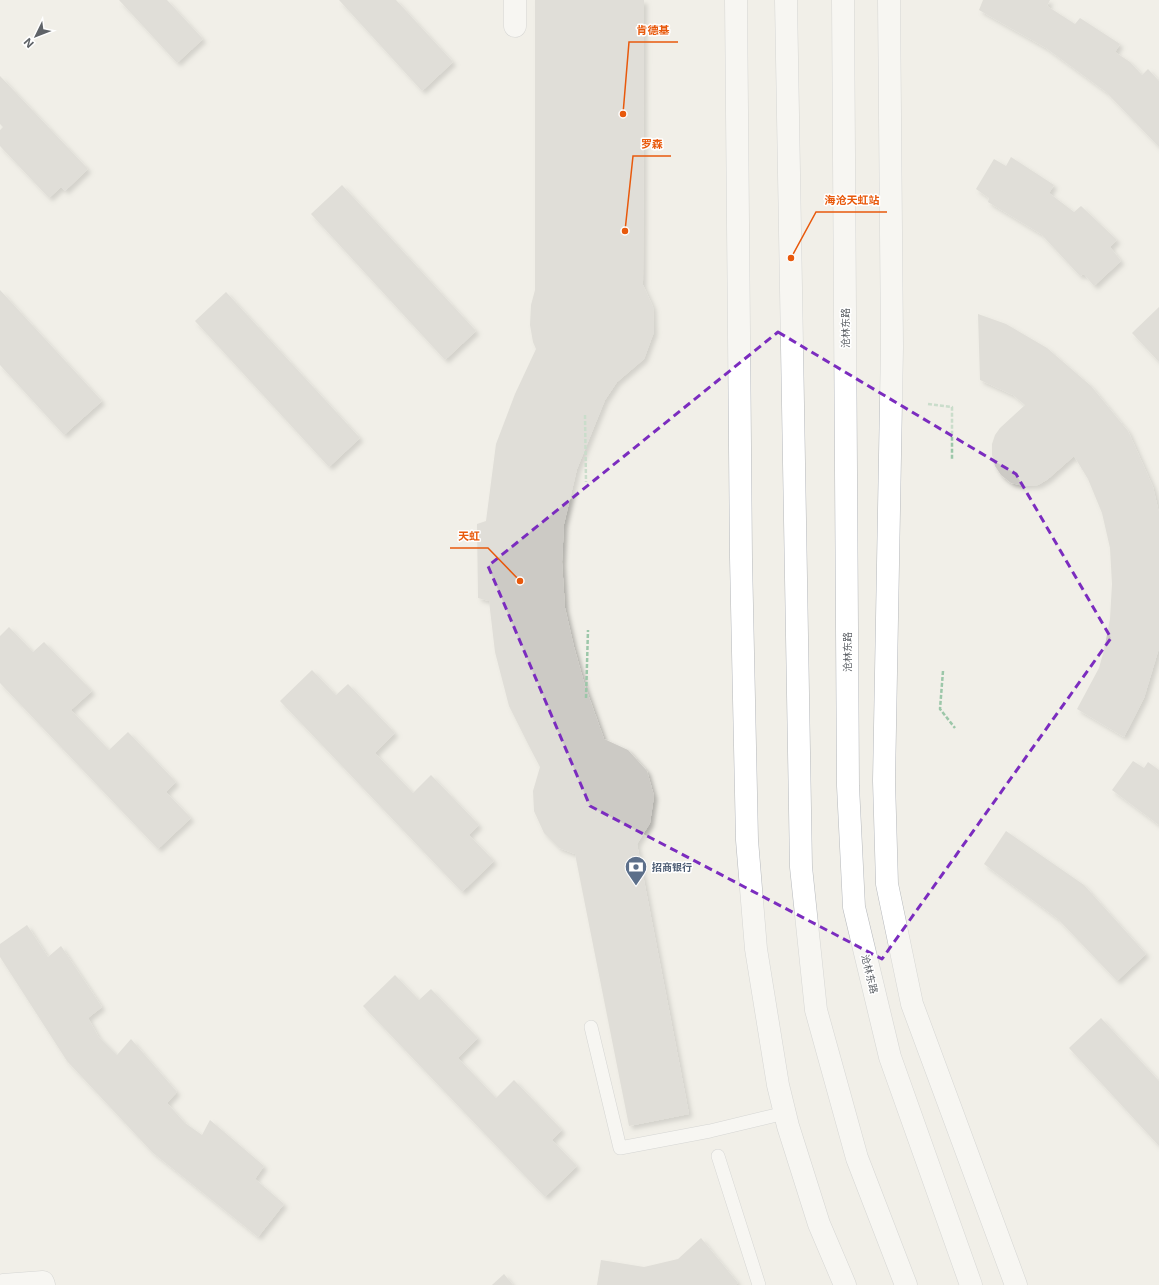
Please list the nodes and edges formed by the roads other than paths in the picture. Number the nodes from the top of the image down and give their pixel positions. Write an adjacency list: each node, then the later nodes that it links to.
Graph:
1 (515, 0): 6 (street)
2 (736, 0): 8 (street)
3 (786, 0): 14 (street)
4 (843, 0): 15 (street, 沧林东路)
5 (889, 0): 16 (street)
6 (515, 26)
7 (591, 1027): 8 (lane)
8 (785, 1113): 13 (street)
9 (718, 1156): 12 (lane)
10 (3, 1285): 11 (street)
11 (44, 1285)
12 (759, 1285)
13 (845, 1285)
14 (906, 1285)
15 (971, 1285)
16 (1016, 1285)

